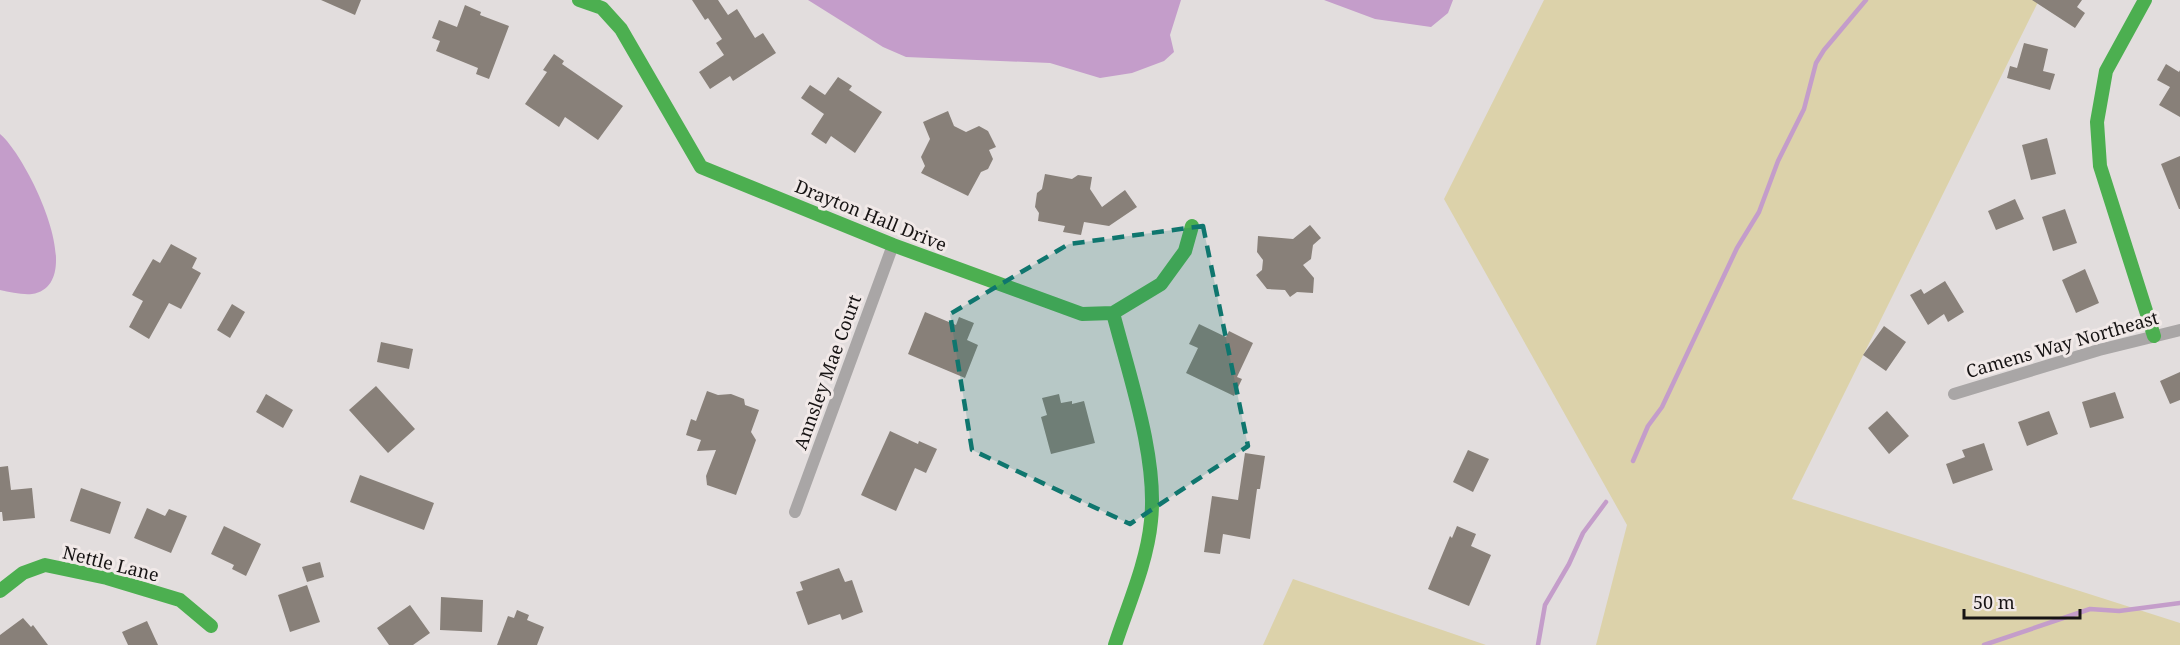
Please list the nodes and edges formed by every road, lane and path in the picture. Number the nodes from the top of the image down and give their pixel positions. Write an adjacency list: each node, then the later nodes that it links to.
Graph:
1 (579, 0): 4 (street, Drayton Hall Drive)
2 (2145, 0): 7 (street)
3 (1192, 226): 5 (street, Drayton Hall Drive)
4 (893, 244): 5 (street, Drayton Hall Drive); 9 (street, Annsley Mae Court)
5 (1113, 313): 12 (street)
6 (2180, 330): 7 (street, Camens Way Northeast)
7 (2154, 336): 8 (street, Camens Way Northeast)
8 (1954, 394)
9 (795, 512)
10 (0, 591): 11 (street, Nettle Lane)
11 (211, 626)
12 (1116, 645)

